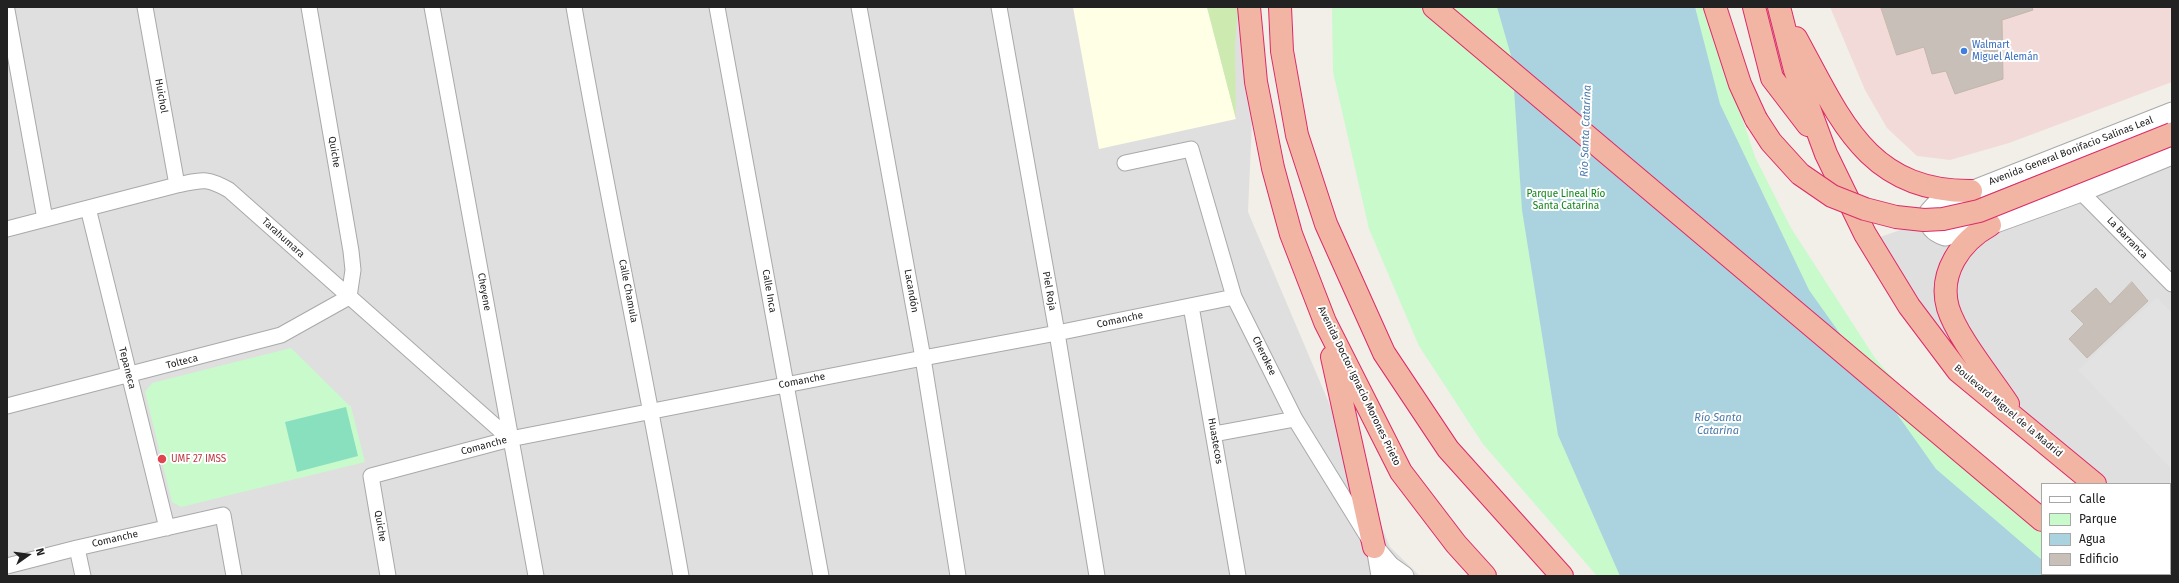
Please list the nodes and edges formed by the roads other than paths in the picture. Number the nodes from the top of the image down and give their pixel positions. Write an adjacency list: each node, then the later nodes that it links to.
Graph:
1 (145, 7): 20 (street, Huichol)
2 (309, 7): 28 (street, Quiche)
3 (432, 7): 41 (street, Cheyene)
4 (574, 7): 37 (street, Calle Chamula)
5 (717, 7): 35 (street, Calle Inca)
6 (859, 7): 33 (street, Lacandón)
7 (999, 7): 32 (street, Piel Roja)
8 (1249, 7): 31 (highway, Avenida Doctor Ignacio Morones Prieto)
9 (1280, 7): 49 (highway)
10 (1434, 7): 44 (highway)
11 (1715, 7): 16 (highway, bridge)
12 (1754, 7): 17 (highway)
13 (1779, 8): 17 (highway, Boulevard Miguel de la Madrid); 21 (highway)
14 (7, 10): 24 (street)
15 (2172, 112): 21 (street, Avenida General Bonifacio Salinas Leal)
16 (2172, 134)
17 (1821, 142): 39 (highway, Boulevard Miguel de la Madrid)
18 (2172, 155): 22 (street)
19 (1125, 163): 29 (street, Cherokee)
20 (177, 184): 23 (street, Tarahumara); 28 (street, Tarahumara)
21 (1971, 191): 25 (street, Avenida General Bonifacio Salinas Leal)
22 (2081, 192): 25 (street); 27 (street, La Barranca)
23 (88, 208): 24 (street, Tarahumara); 34 (street, Tepaneca)
24 (45, 219): 26 (street, Tarahumara)
25 (1990, 225): 39 (highway)
26 (7, 229)
27 (2172, 284)
28 (349, 297): 34 (street, Tolteca); 41 (street, Tarahumara)
29 (1234, 297): 30 (street, Comanche); 38 (street, Cherokee)
30 (1191, 306): 32 (street, Comanche); 40 (street, Huastecos)
31 (1325, 322): 46 (highway); 61 (highway, Avenida Doctor Ignacio Morones Prieto)
32 (1057, 334): 33 (street, Comanche); 57 (street, Piel Roja)
33 (923, 358): 35 (street, Comanche); 56 (street, Lacandón)
34 (129, 375): 36 (street, Tolteca); 45 (street, Tepaneca)
35 (786, 384): 37 (street, Comanche); 55 (street, Calle Inca)
36 (7, 406)
37 (652, 410): 41 (street, Comanche); 54 (street, Calle Chamula)
38 (1295, 419): 40 (street); 46 (street, Cherokee)
39 (2025, 428): 43 (highway, Boulevard Miguel de la Madrid)
40 (1214, 434): 58 (street, Huastecos)
41 (510, 438): 42 (street, Comanche); 53 (street, Cheyene)
42 (371, 476): 52 (street, Quiche)
43 (2094, 483)
44 (2041, 519)
45 (167, 528): 47 (street, Comanche); 51 (street, Comanche)
46 (1374, 547): 59 (street); 60 (street)
47 (77, 548): 48 (street, Comanche); 50 (street)
48 (7, 566)
49 (1548, 566): 62 (highway)
50 (83, 576)
51 (234, 576)
52 (388, 576)
53 (536, 576)
54 (681, 576)
55 (820, 576)
56 (958, 576)
57 (1097, 576)
58 (1238, 576)
59 (1379, 576)
60 (1404, 576)
61 (1485, 576)
62 (1562, 576)

